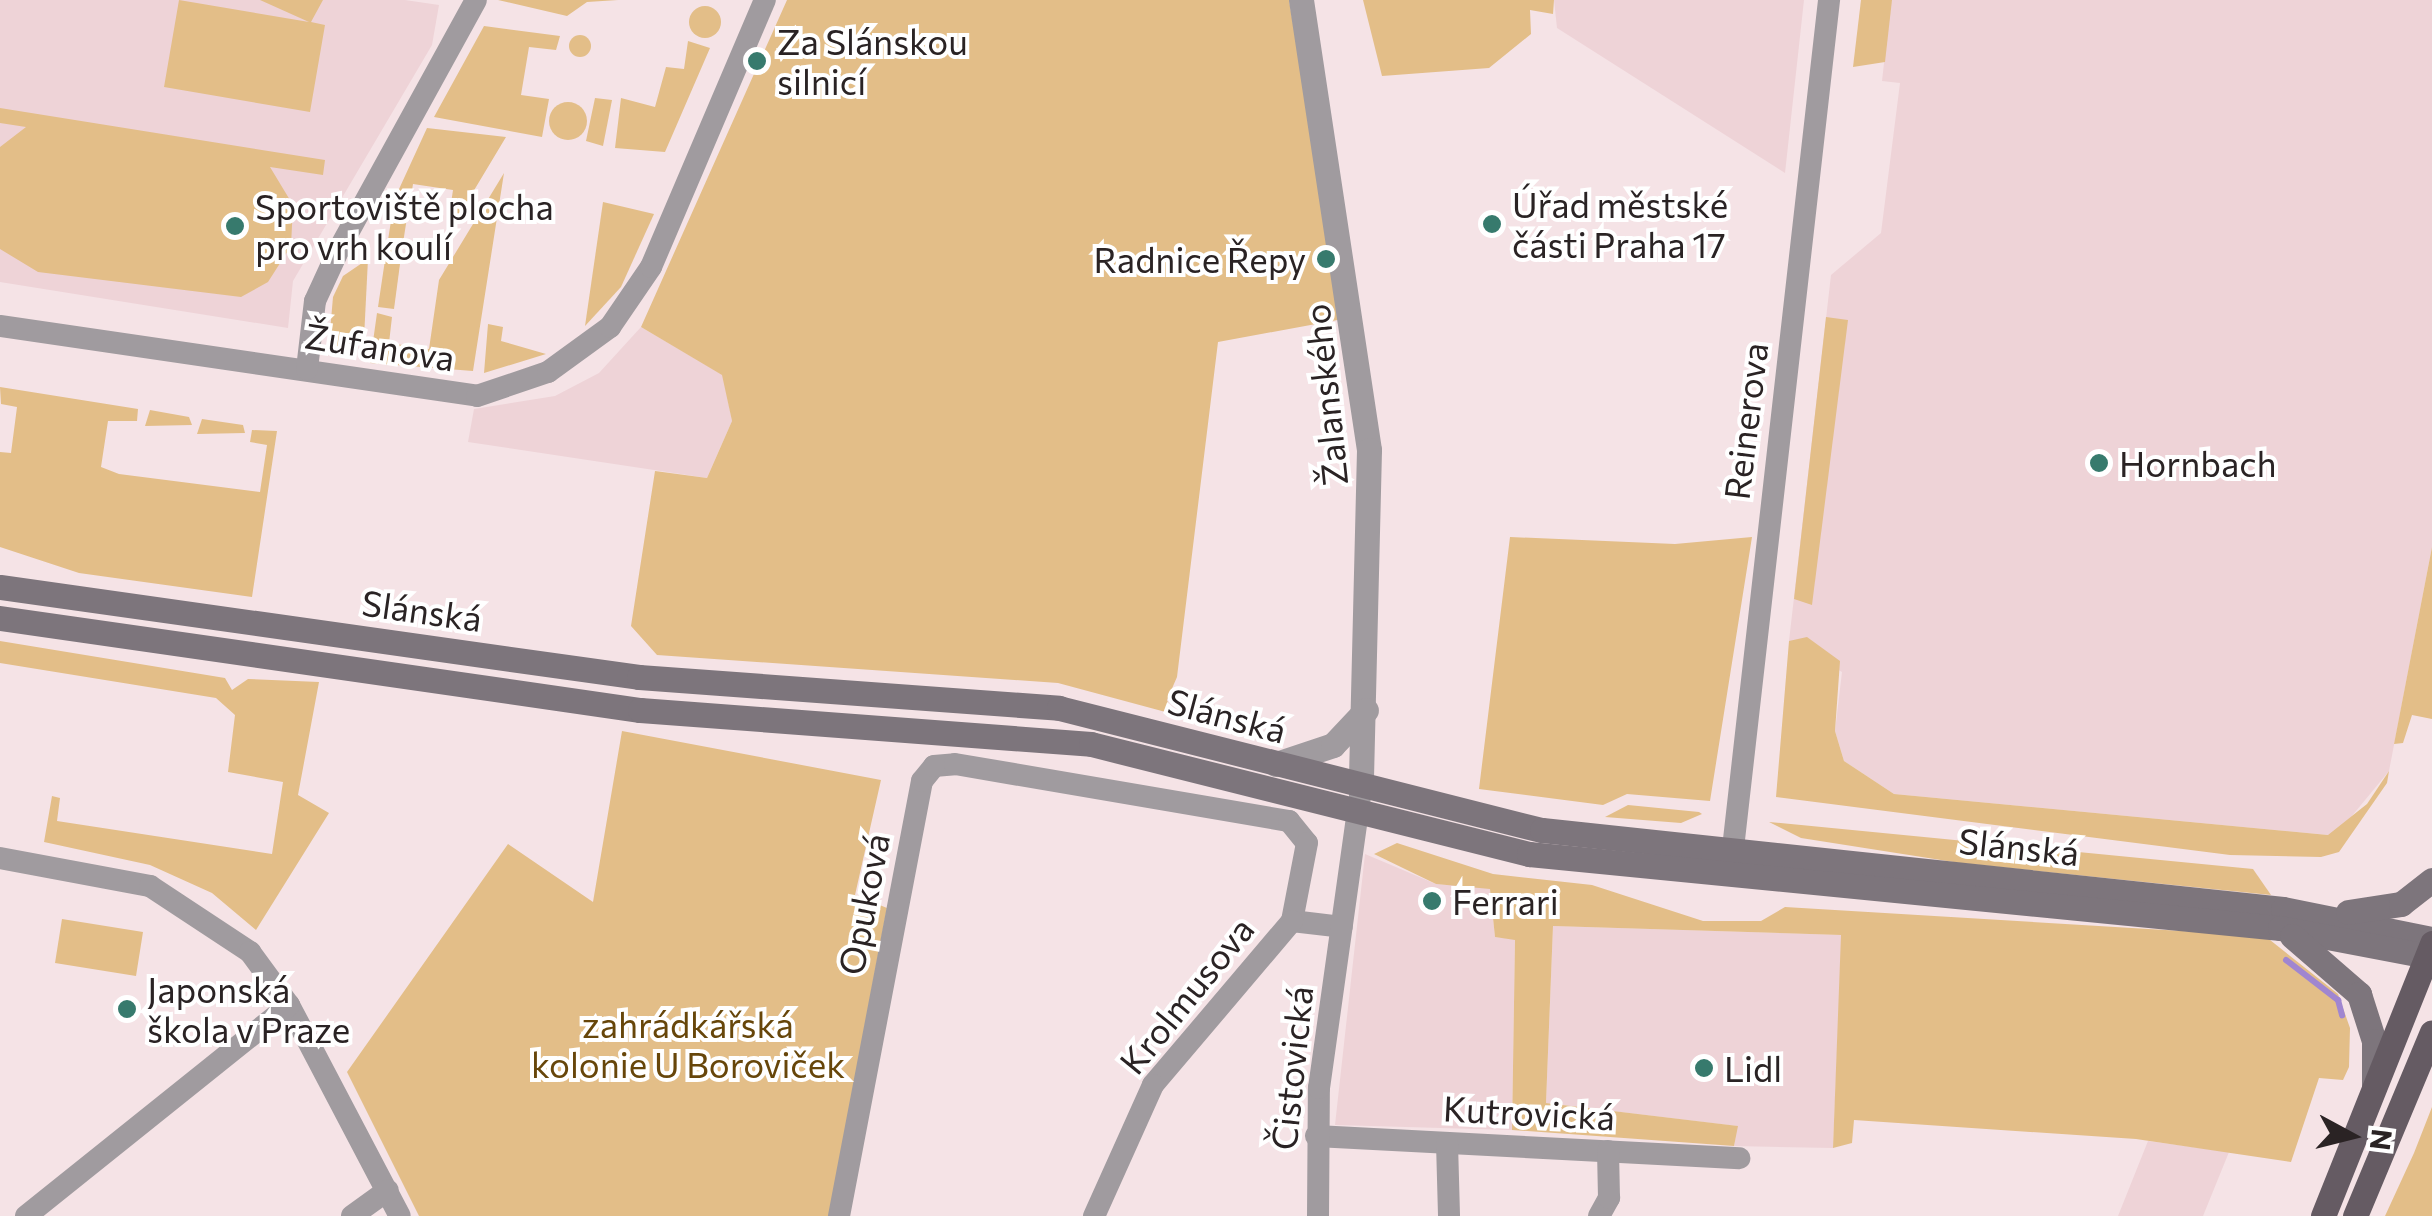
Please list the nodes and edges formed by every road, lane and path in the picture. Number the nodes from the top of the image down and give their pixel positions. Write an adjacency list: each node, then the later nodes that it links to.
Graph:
1 (476, 0): 6 (street)
2 (766, 0): 6 (street, Žufanova)
3 (1300, 0): 9 (street, Žalanského)
4 (1829, 0): 13 (street, Reinerova)
5 (0, 326): 6 (street, Žufanova)
6 (307, 370)
7 (0, 586): 10 (main road, Slánská)
8 (0, 618): 11 (main road, Slánská)
9 (1366, 710): 10 (street); 11 (street, Žalanského)
10 (1276, 764): 11 (main road, Slánská)
11 (1360, 799): 13 (main road, Slánská); 15 (main road, Slánská); 19 (street, Čistovická)
12 (1289, 821): 18 (street, Krolmusova); 32 (street, Opuková)
13 (1730, 850): 15 (street, Reinerova); 17 (main road, Slánská)
14 (0, 858): 21 (street)
15 (1732, 879): 17 (main road, Slánská)
16 (2432, 880): 17 (main road)
17 (2281, 919): 20 (main road, Slánská); 23 (main road)
18 (1292, 920): 19 (street); 33 (street, Krolmusova)
19 (1342, 927): 24 (street, Čistovická)
20 (2431, 949): 23 (main road)
21 (290, 1005): 28 (street); 29 (street)
22 (2432, 1032): 38 (main road)
23 (2373, 1092): 37 (main road)
24 (1316, 1136): 25 (street, Kutrovická); 34 (street, Čistovická)
25 (1447, 1143): 26 (street, Kutrovická); 35 (street)
26 (1608, 1151): 27 (street, Kutrovická); 36 (street)
27 (1739, 1158)
28 (388, 1190): 30 (street); 31 (street)
29 (26, 1216)
30 (352, 1216)
31 (400, 1216)
32 (840, 1216)
33 (1094, 1216)
34 (1318, 1216)
35 (1449, 1216)
36 (1599, 1216)
37 (2324, 1216)
38 (2355, 1216)

